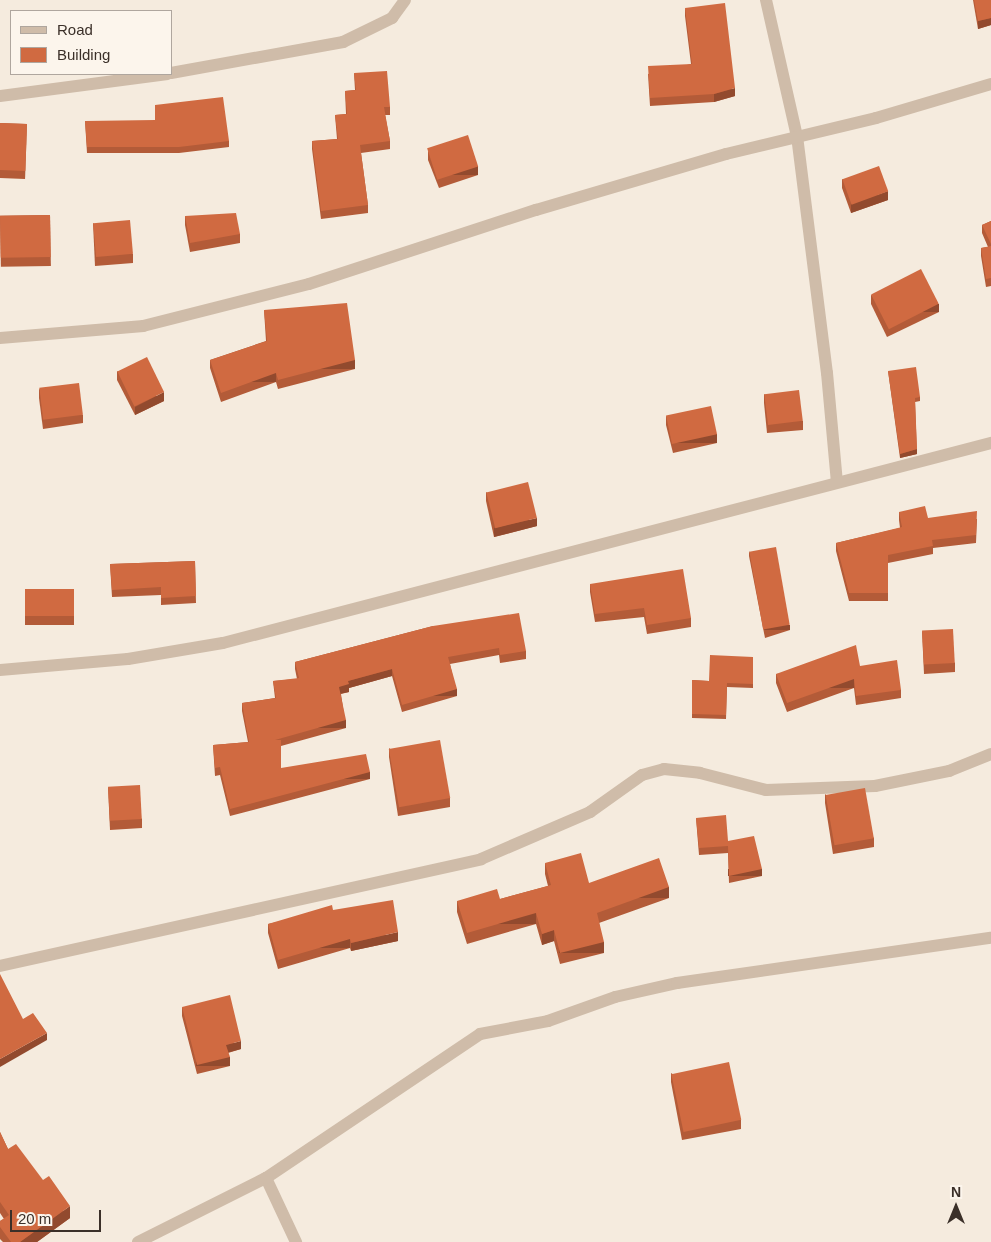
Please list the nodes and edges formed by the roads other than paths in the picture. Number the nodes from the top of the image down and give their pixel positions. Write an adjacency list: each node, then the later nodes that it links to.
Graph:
1 (405, 0): 3 (street)
2 (766, 0): 7 (street)
3 (172, 74)
4 (162, 75): 6 (street)
5 (991, 84): 7 (street)
6 (0, 96)
7 (796, 136): 8 (street); 10 (street)
8 (0, 338)
9 (991, 443): 10 (street)
10 (836, 482): 11 (street)
11 (0, 670)
12 (991, 754): 14 (street)
13 (991, 938): 15 (street)
14 (0, 966)
15 (266, 1178): 16 (street); 17 (street)
16 (138, 1242)
17 (296, 1242)

